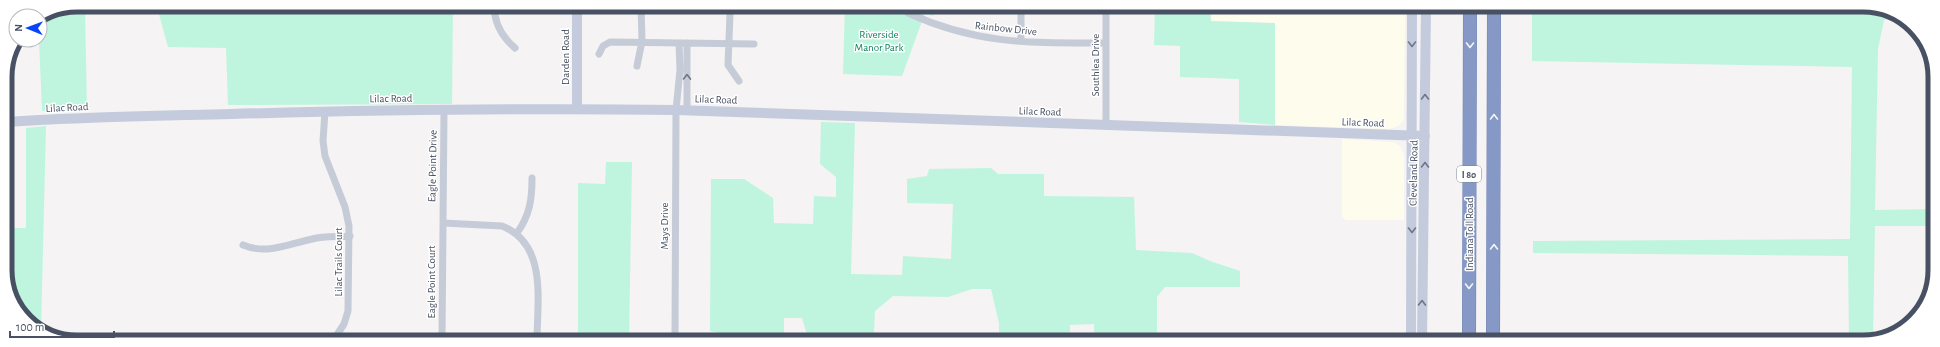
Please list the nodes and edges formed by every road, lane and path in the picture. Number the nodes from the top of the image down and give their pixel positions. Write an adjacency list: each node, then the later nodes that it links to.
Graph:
1 (494, 12): 19 (street)
2 (577, 12): 23 (street, Darden Road)
3 (641, 12): 12 (street)
4 (731, 12): 17 (street)
5 (1021, 12): 13 (street)
6 (1106, 12): 14 (street, Southlea Drive)
7 (1412, 12): 30 (street, Cleveland Road, one-way to 30)
8 (1426, 12): 31 (street, Cleveland Road, one-way to 8)
9 (1470, 12): 43 (highway, Indiana Toll Road / I 80, one-way to 43)
10 (1494, 12): 44 (highway, I 80, one-way to 10)
11 (908, 13): 13 (street, Rainbow Drive)
12 (642, 42): 15 (street); 20 (street); 21 (street)
13 (1021, 42): 14 (street, Rainbow Drive)
14 (1106, 42): 29 (street, Southlea Drive)
15 (679, 43): 16 (street); 25 (street, Mays Drive)
16 (687, 43): 17 (street); 26 (street, one-way to 16)
17 (728, 43): 18 (street); 22 (street)
18 (754, 44)
19 (515, 48)
20 (599, 54)
21 (637, 66)
22 (739, 81)
23 (577, 108): 24 (street, Lilac Road); 25 (street, Lilac Road)
24 (444, 110): 27 (street, Lilac Road); 33 (street, Eagle Point Drive)
25 (676, 110): 26 (street, Lilac Road); 40 (street, Mays Drive)
26 (687, 110): 29 (street, Lilac Road)
27 (325, 111): 28 (street, Lilac Road); 35 (street, Lilac Trails Court)
28 (12, 122)
29 (1106, 126): 30 (street, Lilac Road)
30 (1412, 135): 31 (street, Lilac Road); 41 (street, Cleveland Road, one-way to 41)
31 (1425, 136): 42 (street, Cleveland Road, one-way to 31)
32 (532, 178): 34 (street)
33 (443, 223): 34 (street); 38 (street, Eagle Point Court)
34 (517, 233): 39 (street)
35 (350, 236): 36 (street); 37 (street, Lilac Trails Court)
36 (243, 245)
37 (337, 335)
38 (442, 335)
39 (537, 335)
40 (675, 335)
41 (1411, 335)
42 (1422, 335)
43 (1469, 335)
44 (1493, 335)

